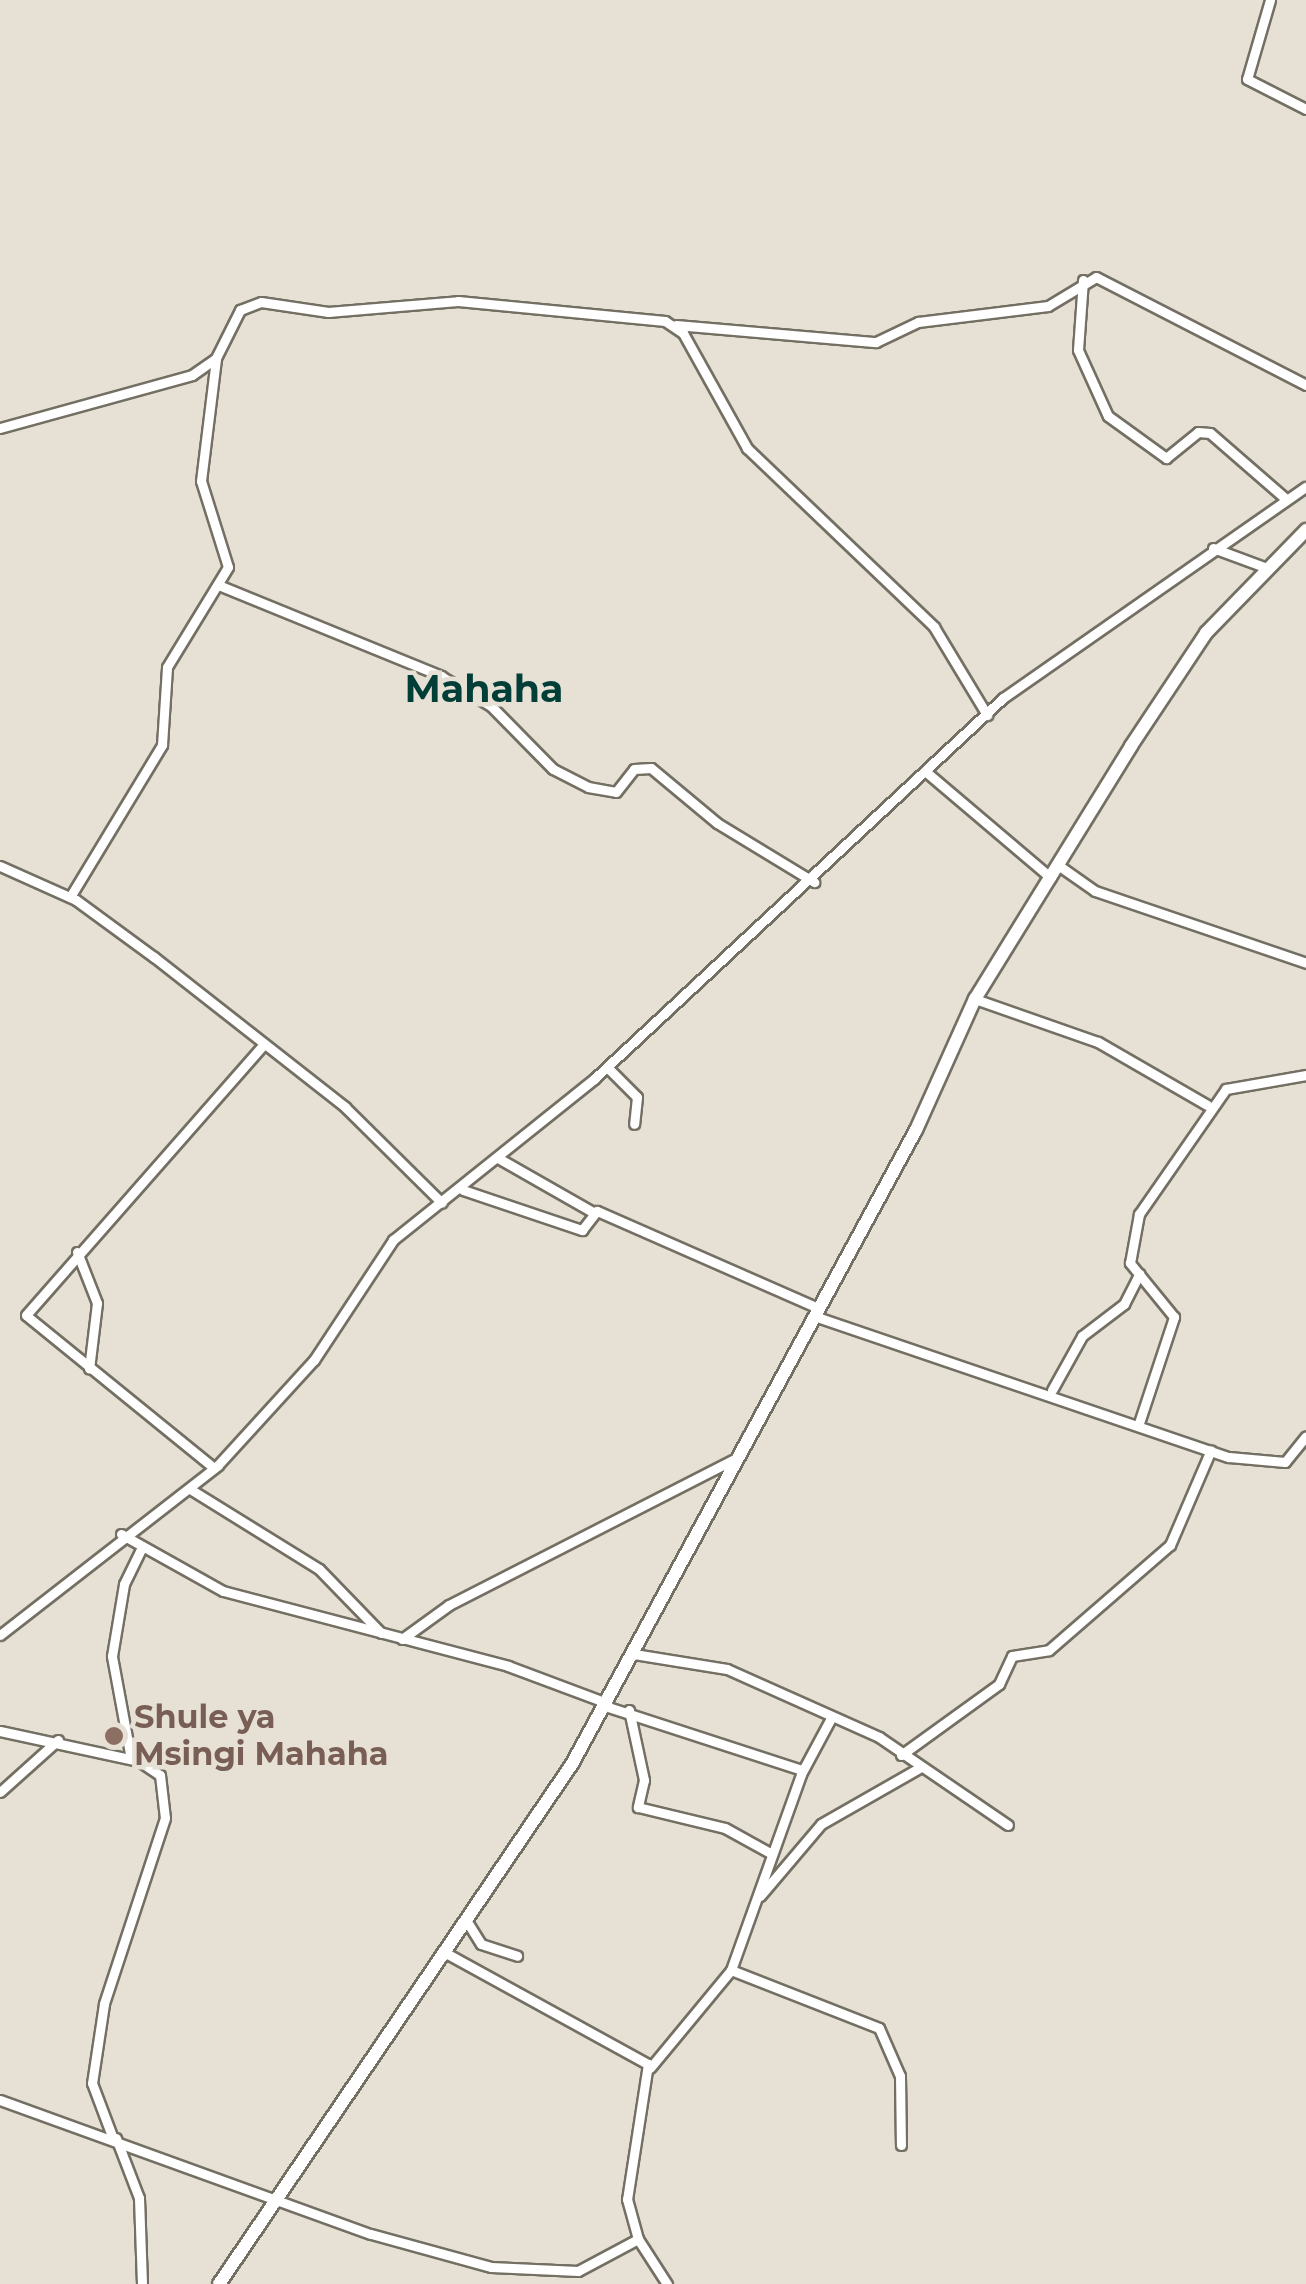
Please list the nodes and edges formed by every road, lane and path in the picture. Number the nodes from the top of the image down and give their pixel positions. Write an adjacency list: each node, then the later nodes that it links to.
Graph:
1 (1270, 0): 2 (street)
2 (1306, 108)
3 (1082, 280): 4 (street); 6 (street); 9 (street)
4 (676, 325): 5 (street); 14 (street)
5 (216, 358): 7 (street); 13 (street)
6 (1306, 385)
7 (0, 428)
8 (1306, 487): 9 (street)
9 (1286, 499): 11 (street)
10 (1306, 530): 12 (main road)
11 (1213, 548): 12 (street); 14 (street)
12 (1267, 568): 17 (main road)
13 (221, 586): 18 (street); 19 (street)
14 (986, 715): 15 (street)
15 (925, 771): 17 (street); 18 (street)
16 (0, 866): 19 (street)
17 (1054, 871): 20 (street); 21 (main road)
18 (814, 882): 23 (street)
19 (70, 897): 22 (street)
20 (1306, 963)
21 (975, 999): 25 (street); 33 (main road)
22 (264, 1045): 29 (street); 31 (street)
23 (608, 1067): 26 (street); 27 (street)
24 (1306, 1075): 25 (street)
25 (1208, 1105): 32 (street)
26 (634, 1124)
27 (498, 1158): 28 (street); 30 (street)
28 (463, 1190): 29 (street); 30 (street)
29 (442, 1203): 40 (street)
30 (591, 1211): 33 (street)
31 (77, 1252): 34 (street); 34 (street)
32 (1138, 1274): 35 (street); 36 (street)
33 (816, 1312): 35 (street); 39 (main road)
34 (89, 1369): 40 (street)
35 (1052, 1390): 36 (street)
36 (1138, 1423): 38 (street)
37 (1306, 1436): 38 (street)
38 (1211, 1450): 53 (street)
39 (738, 1457): 46 (street); 47 (main road)
40 (214, 1468): 41 (street)
41 (190, 1489): 42 (street); 44 (street)
42 (120, 1534): 43 (street); 45 (street)
43 (141, 1549): 44 (street); 54 (street)
44 (381, 1633): 46 (street)
45 (0, 1635)
46 (402, 1639): 48 (street)
47 (634, 1654): 48 (main road); 50 (street)
48 (606, 1704): 49 (street); 61 (main road)
49 (629, 1710): 56 (street); 59 (street)
50 (831, 1718): 53 (street); 56 (street)
51 (0, 1731): 52 (street)
52 (58, 1740): 54 (street); 57 (street)
53 (901, 1755): 55 (street)
54 (131, 1759): 67 (street)
55 (921, 1767): 58 (street); 60 (street)
56 (802, 1770): 59 (street)
57 (0, 1792)
58 (1008, 1825)
59 (772, 1854): 60 (street)
60 (755, 1902): 64 (street)
61 (466, 1920): 62 (main road); 63 (street)
62 (444, 1952): 65 (street); 69 (main road)
63 (518, 1956)
64 (731, 1970): 65 (street); 68 (street)
65 (650, 2068): 70 (street)
66 (0, 2100): 67 (street)
67 (114, 2137): 69 (street); 71 (street)
68 (901, 2144)
69 (277, 2193): 70 (street); 72 (main road)
70 (638, 2239): 73 (street)
71 (142, 2284)
72 (219, 2284)
73 (667, 2284)

